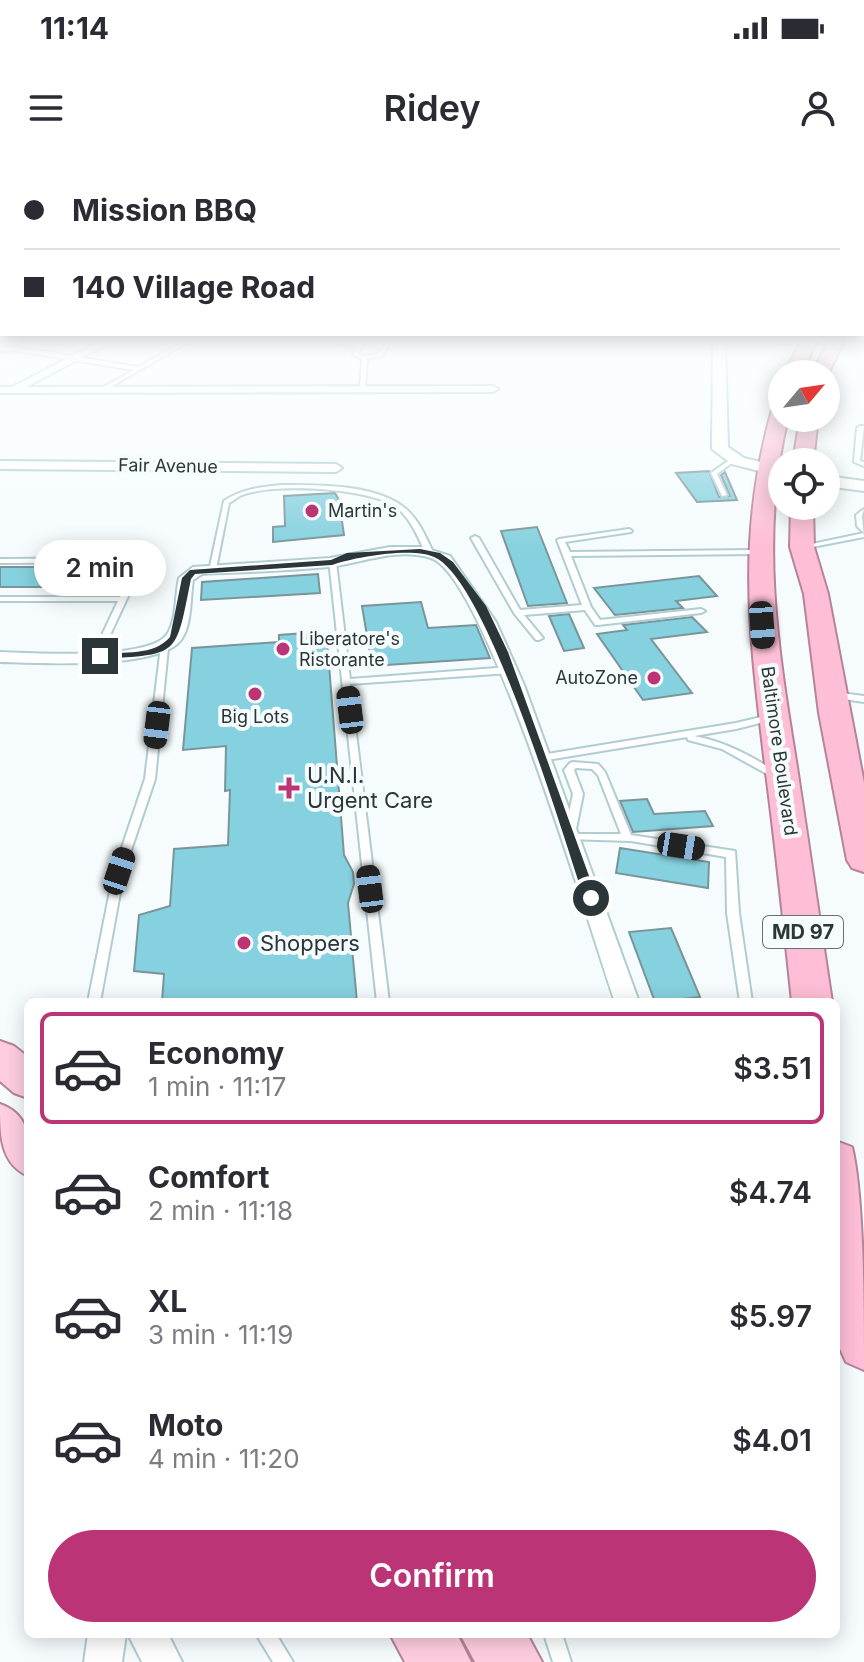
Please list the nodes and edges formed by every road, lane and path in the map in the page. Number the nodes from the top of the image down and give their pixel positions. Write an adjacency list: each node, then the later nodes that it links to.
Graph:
1 (719, 409): 3 (street)
2 (864, 428): 4 (lane)
3 (734, 459): 7 (street); 10 (lane)
4 (864, 464)
5 (0, 465): 6 (street, Fair Avenue)
6 (336, 468)
7 (768, 469)
8 (840, 483): 9 (street)
9 (864, 486)
10 (724, 495)
11 (768, 500): 19 (highway, Baltimore Boulevard / MD 97)
12 (864, 511): 15 (lane)
13 (802, 520): 17 (highway)
14 (629, 531): 20 (lane)
15 (864, 533): 17 (lane)
16 (475, 538): 28 (lane)
17 (802, 547): 35 (highway)
18 (429, 552): 22 (street); 23 (lane); 33 (street)
19 (757, 552): 20 (lane); 37 (highway, Baltimore Boulevard / MD 97)
20 (567, 554): 26 (lane)
21 (0, 561): 25 (lane)
22 (332, 562): 23 (street); 34 (lane)
23 (212, 569): 30 (street)
24 (0, 599): 25 (lane)
25 (122, 599): 31 (lane)
26 (587, 607): 27 (lane); 28 (lane)
27 (701, 611)
28 (518, 613): 29 (lane)
29 (539, 638)
30 (164, 648): 31 (street); 45 (lane)
31 (100, 656): 32 (street)
32 (0, 657)
33 (511, 670): 34 (lane); 39 (street)
34 (346, 682): 46 (lane)
35 (831, 695): 36 (lane); 41 (highway)
36 (864, 699)
37 (774, 716): 38 (lane); 40 (highway, Baltimore Boulevard / MD 97)
38 (679, 736): 39 (lane); 40 (lane)
39 (541, 758): 42 (street)
40 (783, 781): 49 (highway, Baltimore Boulevard / MD 97)
41 (860, 818): 44 (highway)
42 (569, 837): 43 (lane); 43 (lane); 47 (street)
43 (627, 838): 48 (lane)
44 (864, 860)
45 (95, 998)
46 (383, 998)
47 (626, 998)
48 (745, 998)
49 (811, 998)
50 (0, 1057): 51 (main road)
51 (24, 1078)
52 (0, 1122): 53 (main road)
53 (24, 1152)
54 (840, 1212): 55 (highway)
55 (842, 1238): 56 (highway)
56 (864, 1344)
57 (106, 1638): 63 (street)
58 (149, 1638): 64 (street)
59 (268, 1638): 65 (lane)
60 (422, 1638): 66 (main road)
61 (492, 1638): 67 (main road)
62 (554, 1638): 68 (lane)
63 (103, 1662)
64 (163, 1662)
65 (284, 1662)
66 (442, 1662)
67 (513, 1662)
68 (562, 1662)

